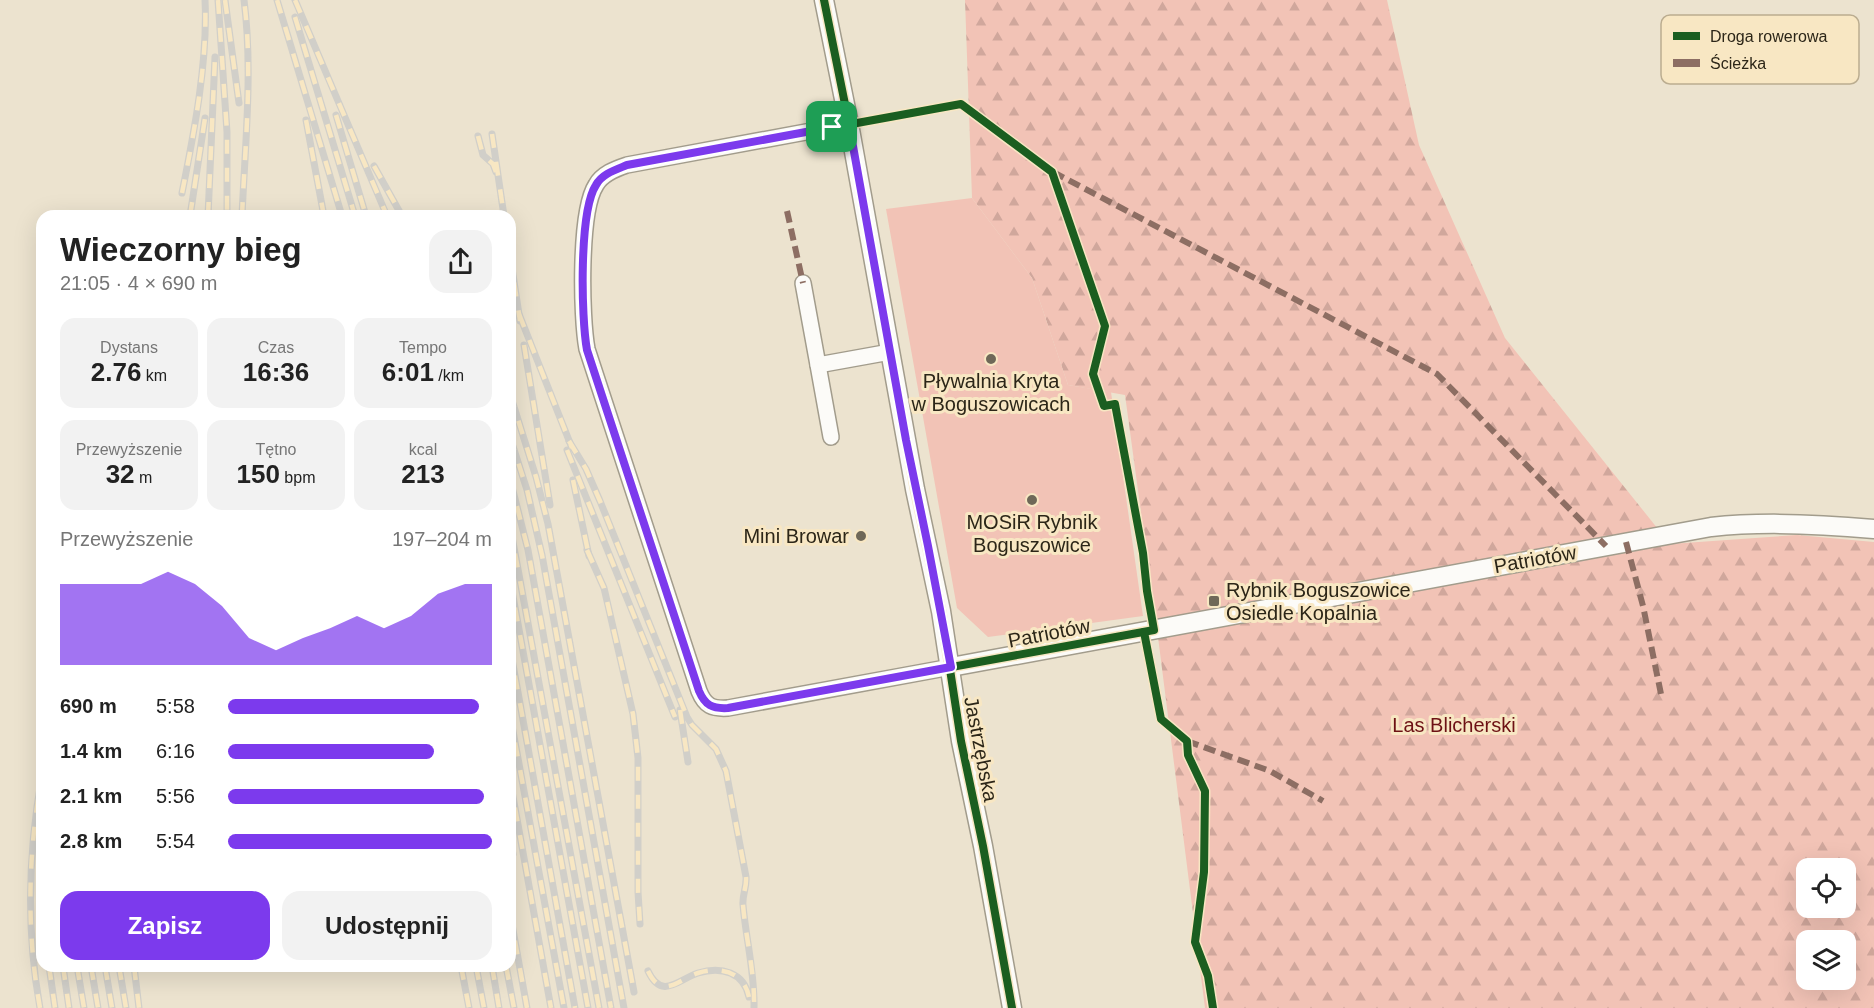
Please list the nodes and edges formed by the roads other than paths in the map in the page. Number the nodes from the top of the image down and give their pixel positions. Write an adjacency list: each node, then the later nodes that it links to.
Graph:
1 (824, 0): 2 (street, Jastrzębska)
2 (849, 124): 4 (street, Jastrzębska); 8 (street)
3 (803, 283): 5 (street)
4 (890, 352): 5 (street); 8 (street, Jastrzębska)
5 (818, 365): 6 (street)
6 (831, 437)
7 (1874, 529): 8 (street, Patriotów)
8 (951, 667): 9 (street, Jastrzębska)
9 (1012, 1008)

